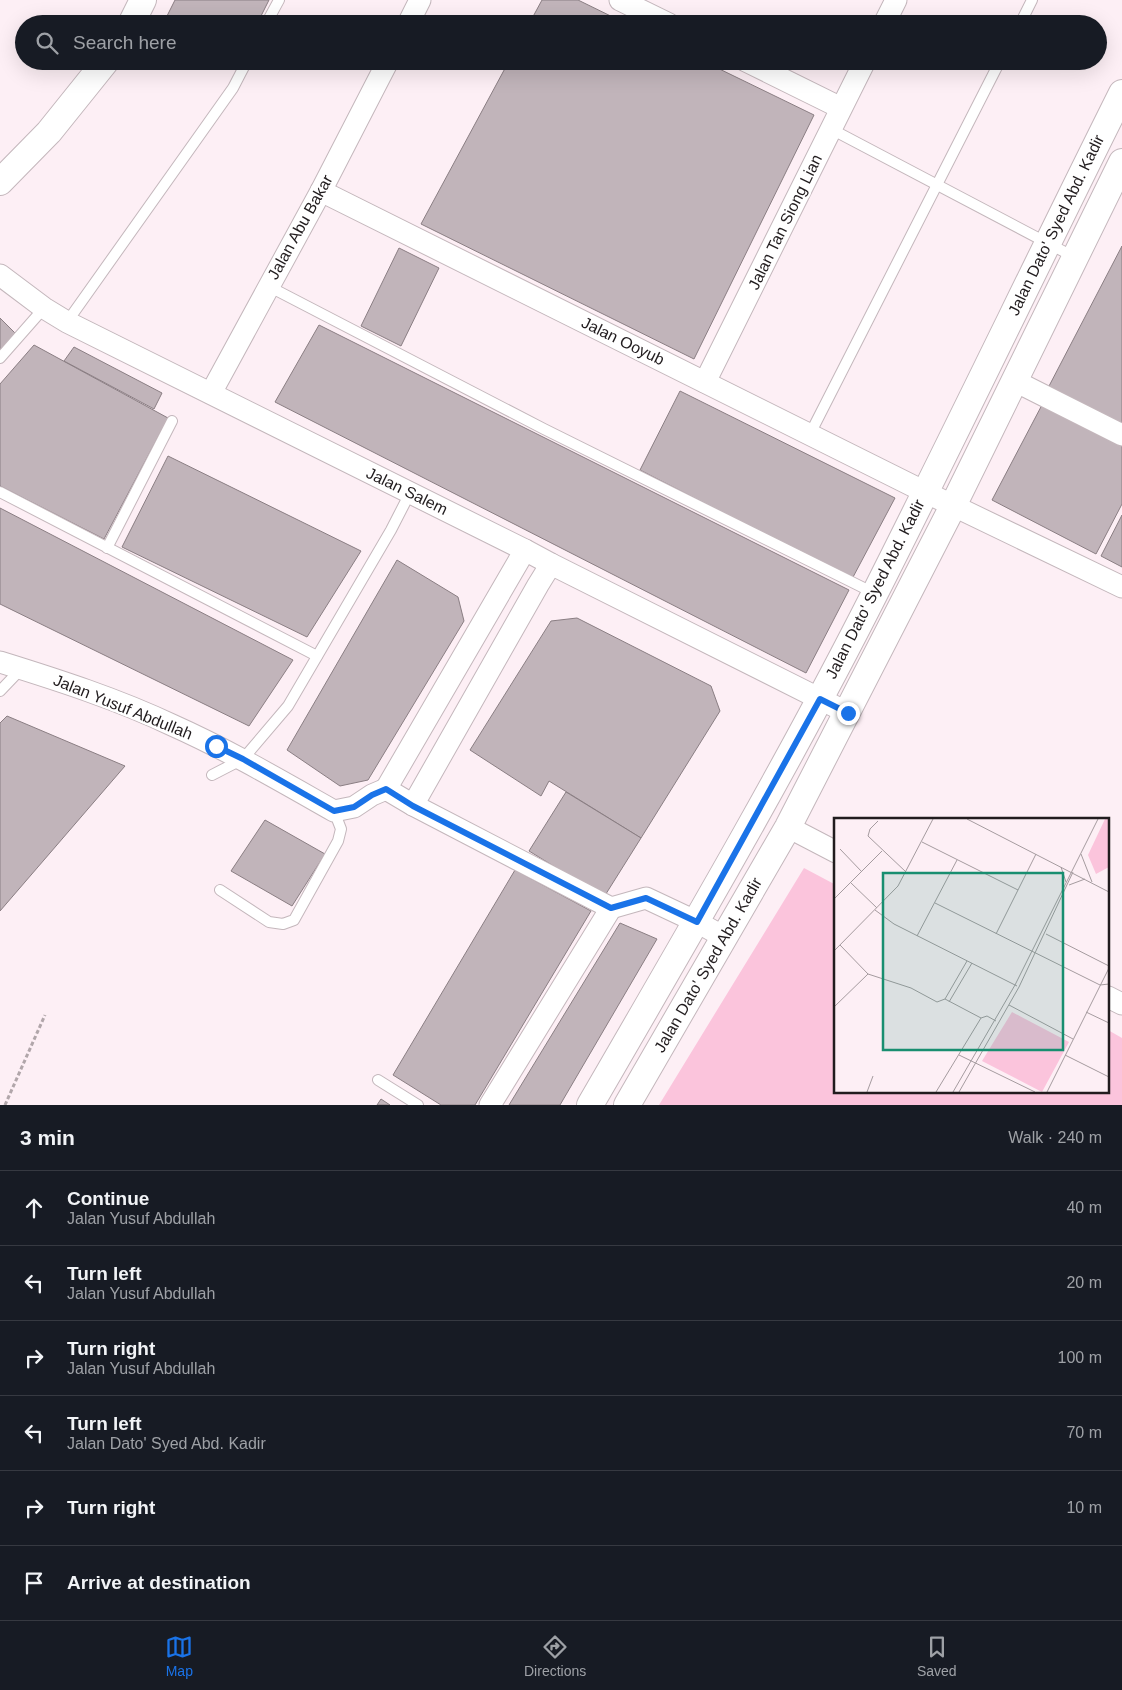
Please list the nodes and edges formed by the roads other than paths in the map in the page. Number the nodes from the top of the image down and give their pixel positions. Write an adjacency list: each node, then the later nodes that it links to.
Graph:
1 (143, 0): 7 (street)
2 (279, 0): 8 (lane)
3 (420, 0): 9 (street)
4 (620, 0): 10 (street)
5 (894, 0): 11 (street)
6 (1032, 0): 12 (lane)
7 (136, 15)
8 (271, 15)
9 (412, 15)
10 (650, 15)
11 (888, 15)
12 (1024, 15)
13 (99, 70): 23 (street)
14 (242, 70): 31 (lane)
15 (383, 70): 25 (street, Jalan Abu Bakar)
16 (764, 70): 20 (street)
17 (861, 70): 20 (street, Jalan Tan Siong Lian)
18 (995, 70): 24 (lane)
19 (1122, 93): 26 (street, Jalan Dato' Syed Abd. Kadir)
20 (842, 108): 21 (street, Jalan Tan Siong Lian)
21 (831, 130): 24 (lane); 34 (street, Jalan Tan Siong Lian)
22 (1122, 162): 27 (street, Jalan Dato' Syed Abd. Kadir)
23 (0, 182)
24 (936, 184): 26 (lane); 37 (lane)
25 (321, 191): 29 (street, Jalan Abu Bakar); 34 (street, Jalan Ooyub)
26 (1047, 242): 27 (lane); 40 (street, Jalan Dato' Syed Abd. Kadir)
27 (1076, 258): 33 (street, Jalan Dato' Syed Abd. Kadir)
28 (0, 275): 30 (street, Jalan Salem)
29 (268, 286): 35 (street, Jalan Abu Bakar); 47 (lane)
30 (44, 308): 31 (street, Jalan Salem); 32 (lane)
31 (67, 322): 35 (street, Jalan Salem)
32 (0, 358)
33 (1015, 381): 38 (street); 42 (street, Jalan Dato' Syed Abd. Kadir)
34 (705, 382): 37 (street, Jalan Ooyub)
35 (211, 393): 41 (street, Jalan Salem)
36 (172, 421): 43 (lane)
37 (810, 434): 40 (street, Jalan Ooyub)
38 (1122, 435)
39 (0, 492): 43 (lane)
40 (925, 492): 42 (street, Jalan Dato' Syed Abd. Kadir); 47 (street, Jalan Dato' Syed Abd. Kadir)
41 (410, 493): 44 (street, Jalan Salem); 48 (lane)
42 (953, 506): 46 (street); 53 (street, Jalan Dato' Syed Abd. Kadir)
43 (107, 548): 48 (lane)
44 (525, 550): 45 (street, Jalan Salem); 56 (street)
45 (551, 564): 52 (street, Jalan Salem); 57 (street)
46 (1122, 588)
47 (875, 593): 52 (street, Jalan Dato' Syed Abd. Kadir)
48 (316, 656): 54 (lane)
49 (0, 662): 50 (street, Jalan Yusuf Abdullah)
50 (22, 668): 51 (lane); 54 (street, Jalan Yusuf Abdullah)
51 (0, 691)
52 (820, 699): 53 (street, Jalan Salem); 63 (street, Jalan Dato' Syed Abd. Kadir)
53 (848, 713): 59 (street, Jalan Dato' Syed Abd. Kadir)
54 (243, 759): 55 (lane); 58 (street, Jalan Yusuf Abdullah)
55 (212, 775)
56 (386, 789): 57 (street); 58 (street)
57 (413, 806): 62 (street)
58 (334, 811): 61 (lane)
59 (788, 827): 60 (street); 64 (street, Jalan Dato' Syed Abd. Kadir)
60 (834, 851)
61 (220, 890)
62 (611, 908): 63 (street); 69 (street)
63 (697, 922): 64 (street); 70 (street, Jalan Dato' Syed Abd. Kadir)
64 (724, 937): 71 (street, Jalan Dato' Syed Abd. Kadir)
65 (1110, 998): 66 (street)
66 (1122, 1004)
67 (378, 1080): 68 (lane)
68 (418, 1105)
69 (490, 1105)
70 (590, 1105)
71 (627, 1105)

